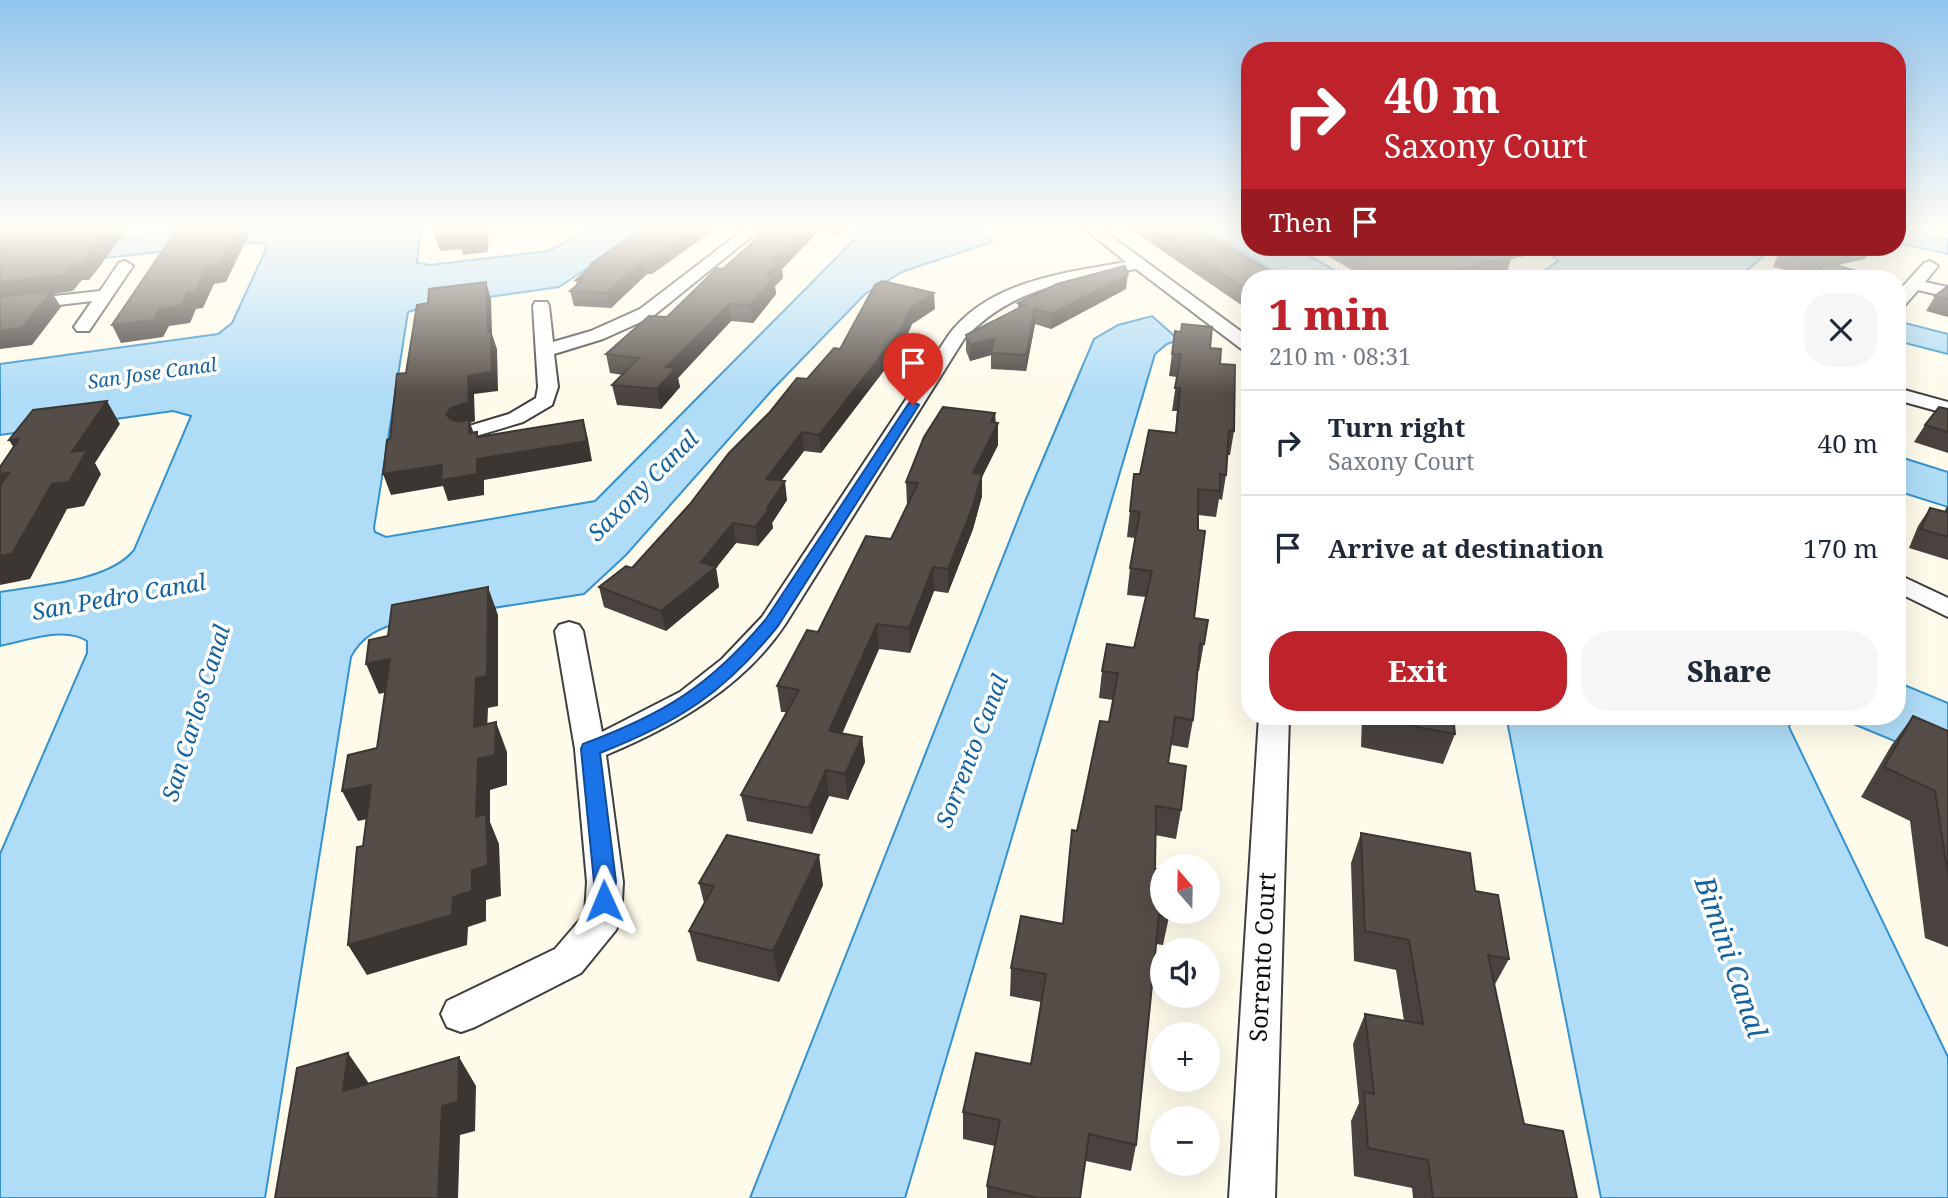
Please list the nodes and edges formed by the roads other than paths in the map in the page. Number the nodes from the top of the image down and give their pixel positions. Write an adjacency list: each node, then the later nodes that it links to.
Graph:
1 (113, 284): 8 (street)
2 (683, 284): 13 (street)
3 (1045, 284): 21 (street)
4 (1166, 284): 12 (street)
5 (1914, 284): 6 (street); 7 (street)
6 (1948, 292)
7 (1906, 293)
8 (105, 295): 10 (street); 11 (street)
9 (541, 306): 13 (street)
10 (0, 307)
11 (83, 327)
12 (1241, 339)
13 (544, 351): 16 (street)
14 (1906, 396): 15 (street)
15 (1948, 408)
16 (466, 433)
17 (1906, 587): 18 (street)
18 (1948, 609)
19 (569, 631): 21 (street)
20 (1274, 725): 23 (street, Sorrento Court)
21 (590, 749): 22 (street)
22 (461, 1014)
23 (1252, 1198)

